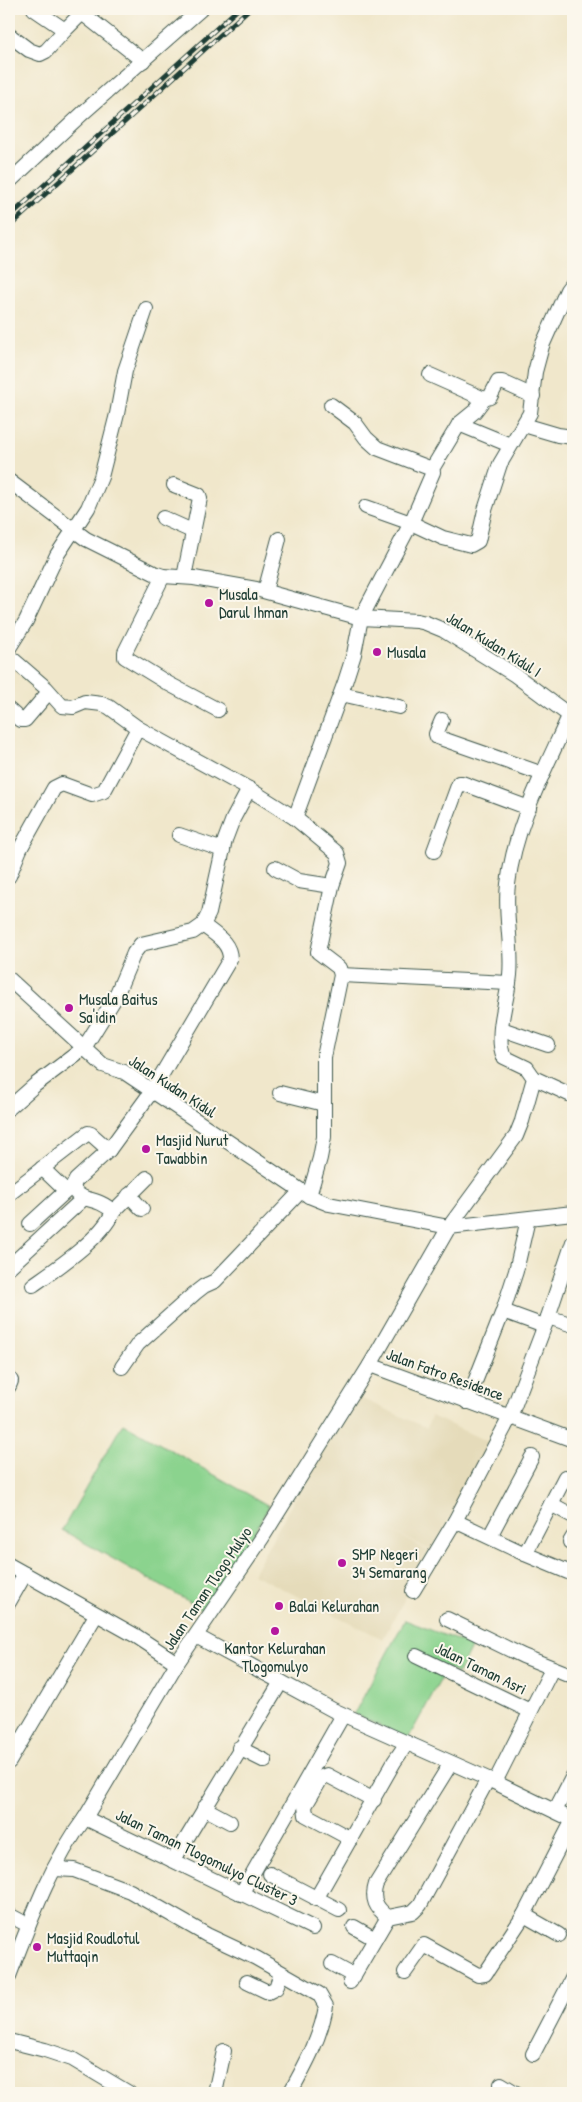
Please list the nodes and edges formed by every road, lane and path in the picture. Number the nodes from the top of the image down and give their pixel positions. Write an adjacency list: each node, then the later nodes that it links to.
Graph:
1 (34, 9): 4 (street)
2 (201, 9): 6 (street)
3 (84, 11): 4 (street); 6 (street)
4 (65, 30): 5 (street)
5 (9, 35)
6 (143, 61): 7 (street)
7 (9, 182)
8 (573, 282): 11 (street)
9 (146, 309): 24 (street)
10 (430, 375): 12 (street)
11 (533, 396): 12 (street); 15 (street)
12 (484, 399): 14 (street)
13 (331, 405): 18 (street)
14 (459, 424): 17 (street); 18 (street)
15 (524, 425): 16 (street); 17 (street)
16 (573, 437)
17 (510, 445): 23 (street)
18 (432, 469): 23 (street)
19 (9, 481): 24 (street)
20 (174, 485): 25 (street)
21 (366, 507): 23 (street)
22 (163, 518): 25 (street)
23 (411, 523): 30 (street)
24 (73, 529): 27 (street); 31 (street)
25 (192, 531): 28 (street)
26 (279, 539): 29 (street)
27 (163, 576): 28 (street, Jalan Kudan Kidul I); 36 (street)
28 (184, 577): 29 (street, Jalan Kudan Kidul I)
29 (265, 591): 30 (street, Jalan Kudan Kidul I)
30 (361, 618): 33 (street); 37 (street, Jalan Kudan Kidul I)
31 (9, 656): 32 (street)
32 (48, 693): 35 (street); 39 (street)
33 (341, 694): 34 (street); 43 (street)
34 (399, 707)
35 (9, 710)
36 (218, 710)
37 (572, 714): 40 (street)
38 (442, 720): 40 (street)
39 (138, 728): 41 (street); 48 (street)
40 (543, 774): 42 (street)
41 (249, 789): 43 (street); 45 (street)
42 (529, 808): 46 (street); 53 (street)
43 (295, 818): 49 (street)
44 (180, 835): 45 (street)
45 (223, 850): 50 (street)
46 (434, 851)
47 (275, 868): 49 (street)
48 (9, 876)
49 (332, 886): 51 (street)
50 (203, 925): 56 (street); 58 (street)
51 (341, 974): 53 (street); 61 (street)
52 (9, 979): 56 (street, Jalan Kudan Kidul)
53 (509, 983): 54 (street)
54 (502, 1029): 55 (street); 57 (street)
55 (548, 1045)
56 (84, 1048): 58 (street, Jalan Kudan Kidul); 62 (street)
57 (534, 1078): 60 (street); 76 (street, Jalan Taman Tlogo Mulyo)
58 (152, 1091): 63 (street); 68 (street, Jalan Kudan Kidul)
59 (280, 1094): 61 (street)
60 (573, 1096)
61 (324, 1104): 68 (street)
62 (9, 1108)
63 (109, 1150): 64 (street); 66 (street)
64 (42, 1168): 66 (street); 67 (street)
65 (147, 1178): 69 (street)
66 (70, 1189): 70 (street); 75 (street)
67 (9, 1194)
68 (305, 1194): 76 (street, Jalan Kudan Kidul); 85 (street)
69 (129, 1195): 71 (street); 72 (street)
70 (84, 1198): 72 (street); 78 (street)
71 (142, 1209)
72 (113, 1212): 80 (street)
73 (573, 1213): 74 (street, Jalan Kudan Kidul)
74 (528, 1219): 76 (street, Jalan Kudan Kidul); 81 (street)
75 (30, 1224)
76 (450, 1227): 84 (street, Jalan Taman Tlogo Mulyo)
77 (573, 1242): 79 (street)
78 (9, 1267)
79 (568, 1276): 82 (street)
80 (33, 1285)
81 (503, 1311): 82 (street); 88 (street)
82 (546, 1322): 83 (street); 89 (street)
83 (573, 1325)
84 (370, 1365): 88 (street, Jalan Fatro Residence); 105 (street, Jalan Taman Tlogo Mulyo)
85 (122, 1367)
86 (9, 1378): 87 (street)
87 (9, 1386)
88 (467, 1402): 89 (street, Jalan Fatro Residence)
89 (510, 1417): 90 (street); 95 (street, Jalan Fatro Residence)
90 (573, 1440)
91 (532, 1457): 96 (street)
92 (565, 1477): 93 (street)
93 (551, 1504): 94 (street); 97 (street)
94 (573, 1516)
95 (455, 1521): 96 (street); 101 (street, Jalan Fatro Residence)
96 (490, 1536): 97 (street)
97 (525, 1554): 100 (street)
98 (9, 1565): 99 (street)
99 (25, 1574): 102 (street); 103 (street)
100 (573, 1574)
101 (413, 1591)
102 (9, 1602)
103 (96, 1615): 107 (street); 116 (street)
104 (447, 1619): 108 (street)
105 (196, 1636): 107 (street, Jalan Taman Tlogo Mulyo); 110 (street)
106 (416, 1656): 111 (street, Jalan Taman Asri)
107 (177, 1663): 123 (street, Jalan Taman Tlogo Mulyo)
108 (552, 1669): 109 (street); 111 (street, Jalan Taman Asri)
109 (573, 1676)
110 (281, 1682): 112 (street); 114 (street)
111 (530, 1711): 119 (street, Jalan Taman Asri)
112 (343, 1715): 113 (street); 130 (street)
113 (407, 1744): 117 (street); 120 (street)
114 (239, 1748): 115 (street); 121 (street)
115 (266, 1761)
116 (9, 1762)
117 (451, 1763): 119 (street); 135 (street)
118 (573, 1776): 122 (street)
119 (492, 1781): 122 (street); 135 (street, Jalan Taman Asri)
120 (374, 1800): 126 (street); 126 (street)
121 (204, 1808): 125 (street); 127 (street)
122 (555, 1811): 124 (street)
123 (85, 1818): 127 (street, Jalan Taman Tlogomulyo Cluster 3); 128 (street, Jalan Taman Tlogo Mulyo)
124 (573, 1820): 133 (street)
125 (230, 1822)
126 (351, 1839): 131 (street)
127 (173, 1861): 130 (street, Jalan Taman Tlogomulyo Cluster 3)
128 (54, 1869): 136 (street, Jalan Taman Tlogo Mulyo); 143 (street)
129 (270, 1874): 131 (street)
130 (241, 1894): 138 (street, Jalan Taman Tlogomulyo Cluster 3)
131 (316, 1899): 132 (street)
132 (339, 1910)
133 (524, 1914): 139 (street); 142 (street)
134 (9, 1915): 136 (street)
135 (388, 1918): 140 (street)
136 (28, 1925): 144 (street, Jalan Taman Tlogo Mulyo)
137 (354, 1927): 140 (street)
138 (313, 1928)
139 (559, 1935)
140 (375, 1939): 141 (street)
141 (332, 1964)
142 (405, 1972)
143 (281, 1973): 146 (street); 153 (street)
144 (9, 1976)
145 (573, 1978): 149 (street)
146 (248, 1982)
147 (9, 2042): 151 (street)
148 (224, 2050): 152 (street)
149 (533, 2054)
150 (501, 2084): 154 (street)
151 (130, 2093)
152 (214, 2093)
153 (290, 2093)
154 (516, 2093)

